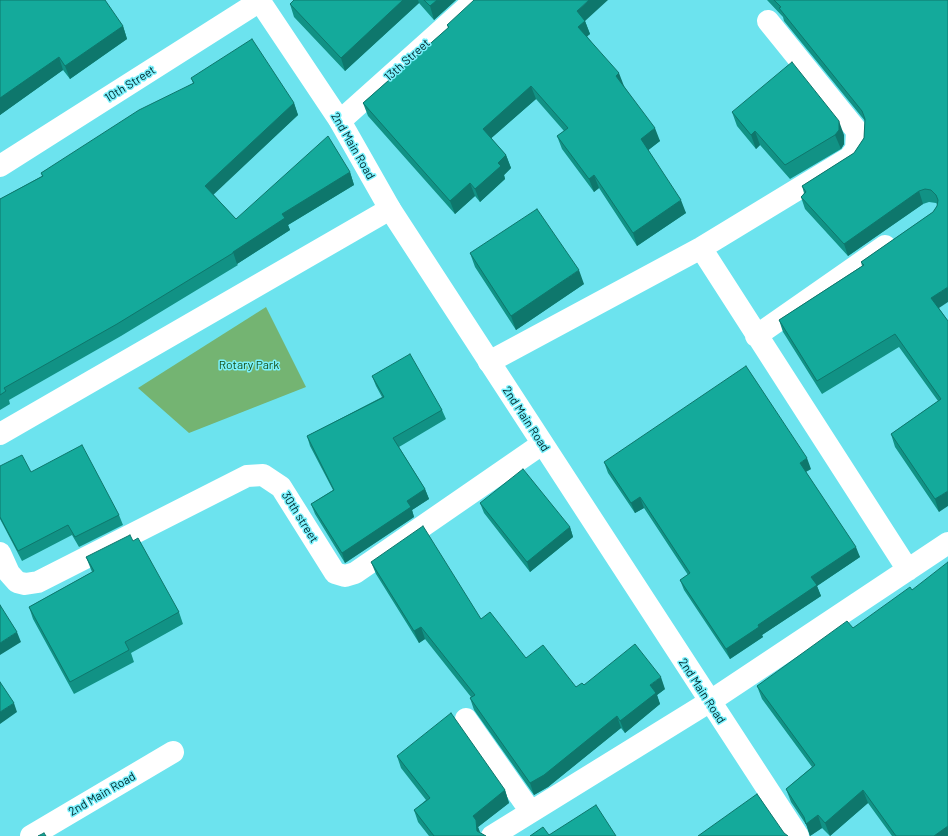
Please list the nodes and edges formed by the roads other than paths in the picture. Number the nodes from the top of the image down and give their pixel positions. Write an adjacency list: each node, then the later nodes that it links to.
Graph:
1 (475, 0): 4 (street, 13th Street)
2 (260, 1): 4 (street, 2nd Main Road); 5 (street, 10th Street)
3 (768, 21): 8 (street)
4 (340, 121): 6 (street, 2nd Main Road)
5 (0, 166)
6 (390, 209): 10 (street, 2nd Main Road); 11 (street)
7 (904, 232): 9 (street)
8 (701, 248): 9 (street); 10 (street)
9 (756, 336): 15 (street)
10 (489, 362): 12 (street, 2nd Main Road)
11 (0, 434)
12 (542, 444): 14 (street, 30th street); 16 (street, 2nd Main Road)
13 (948, 543): 15 (street)
14 (0, 553)
15 (908, 570): 16 (street)
16 (709, 702): 19 (street); 22 (street, 2nd Main Road)
17 (466, 719): 19 (street)
18 (173, 752): 20 (street, 2nd Main Road)
19 (531, 812): 21 (street)
20 (31, 836)
21 (492, 836)
22 (798, 836)

